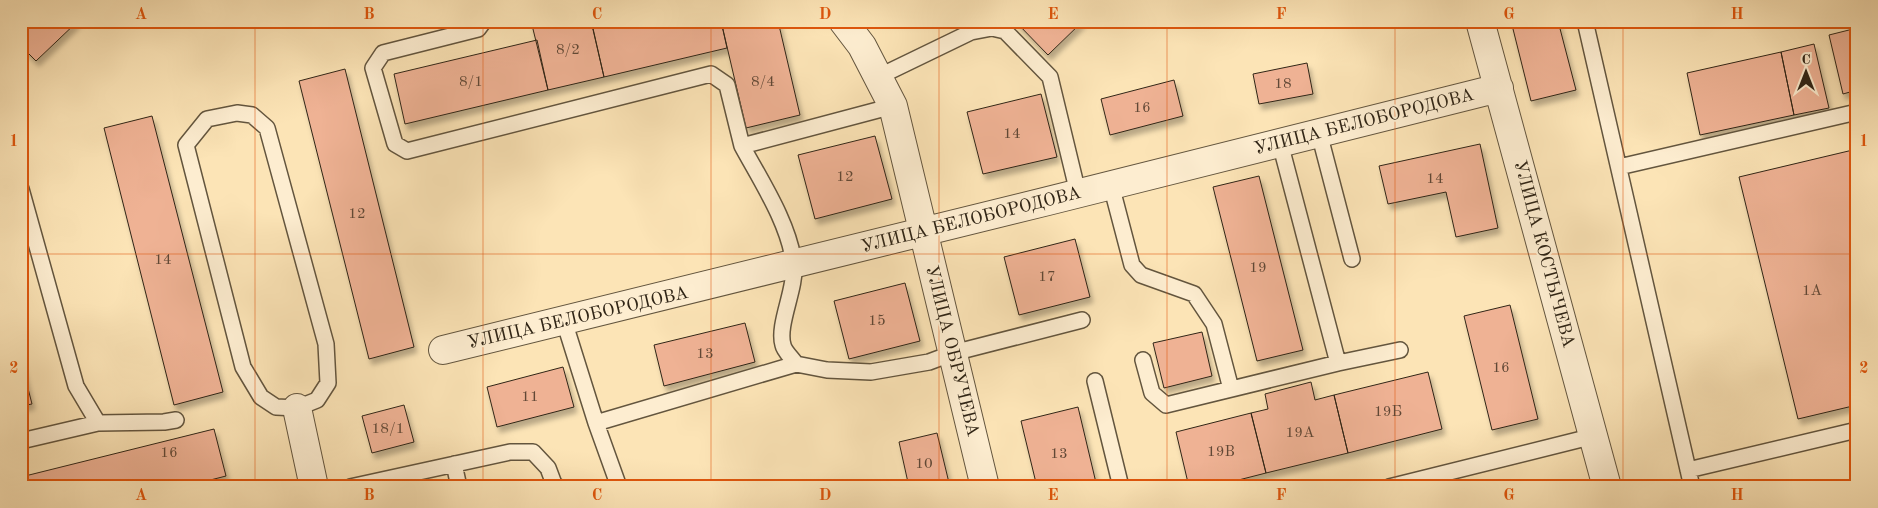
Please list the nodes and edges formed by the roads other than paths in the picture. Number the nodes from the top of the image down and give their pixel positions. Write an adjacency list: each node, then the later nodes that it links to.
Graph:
1 (484, 21): 11 (lane)
2 (843, 21): 5 (street, УЛИЦА ОБРУЧЕВА)
3 (1480, 21): 6 (street, УЛИЦА КОСТЫЧЕВА)
4 (1585, 21): 12 (lane)
5 (878, 77): 7 (street, УЛИЦА ОБРУЧЕВА); 15 (lane)
6 (1499, 88): 9 (street, УЛИЦА БЕЛОБОРОДОВА); 34 (street, УЛИЦА КОСТЫЧЕВА)
7 (893, 106): 11 (lane); 16 (street, УЛИЦА ОБРУЧЕВА)
8 (1857, 112): 12 (lane)
9 (1319, 133): 10 (street, УЛИЦА БЕЛОБОРОДОВА); 17 (lane)
10 (1280, 143): 13 (street, УЛИЦА БЕЛОБОРОДОВА); 25 (lane)
11 (742, 146): 18 (lane)
12 (1618, 166): 37 (lane)
13 (1111, 185): 15 (street, УЛИЦА БЕЛОБОРОДОВА); 28 (lane)
14 (21, 189): 31 (lane)
15 (1078, 194): 16 (street, УЛИЦА БЕЛОБОРОДОВА)
16 (923, 231): 18 (street, УЛИЦА БЕЛОБОРОДОВА); 23 (street, УЛИЦА ОБРУЧЕВА)
17 (1352, 259)
18 (794, 266): 20 (street, УЛИЦА БЕЛОБОРОДОВА); 26 (lane)
19 (1082, 320): 23 (lane)
20 (564, 321): 21 (street, УЛИЦА БЕЛОБОРОДОВА); 32 (lane)
21 (443, 350)
22 (1400, 350): 25 (lane)
23 (953, 353): 26 (lane); 43 (street, УЛИЦА ОБРУЧЕВА)
24 (1143, 360): 28 (lane)
25 (1338, 363): 28 (lane)
26 (796, 364): 32 (lane)
27 (1096, 381): 44 (lane)
28 (1231, 389)
29 (297, 408): 29 (lane); 38 (street)
30 (176, 420): 31 (lane)
31 (98, 422): 35 (lane)
32 (596, 423): 42 (lane)
33 (1857, 430): 37 (lane)
34 (1594, 436): 45 (lane); 46 (street, УЛИЦА КОСТЫЧЕВА)
35 (21, 442)
36 (454, 464): 39 (lane); 40 (lane); 41 (lane)
37 (1688, 470): 47 (lane)
38 (314, 487)
39 (350, 487)
40 (459, 487)
41 (558, 487)
42 (619, 487)
43 (985, 487)
44 (1121, 487)
45 (1389, 487)
46 (1607, 487)
47 (1692, 487)

